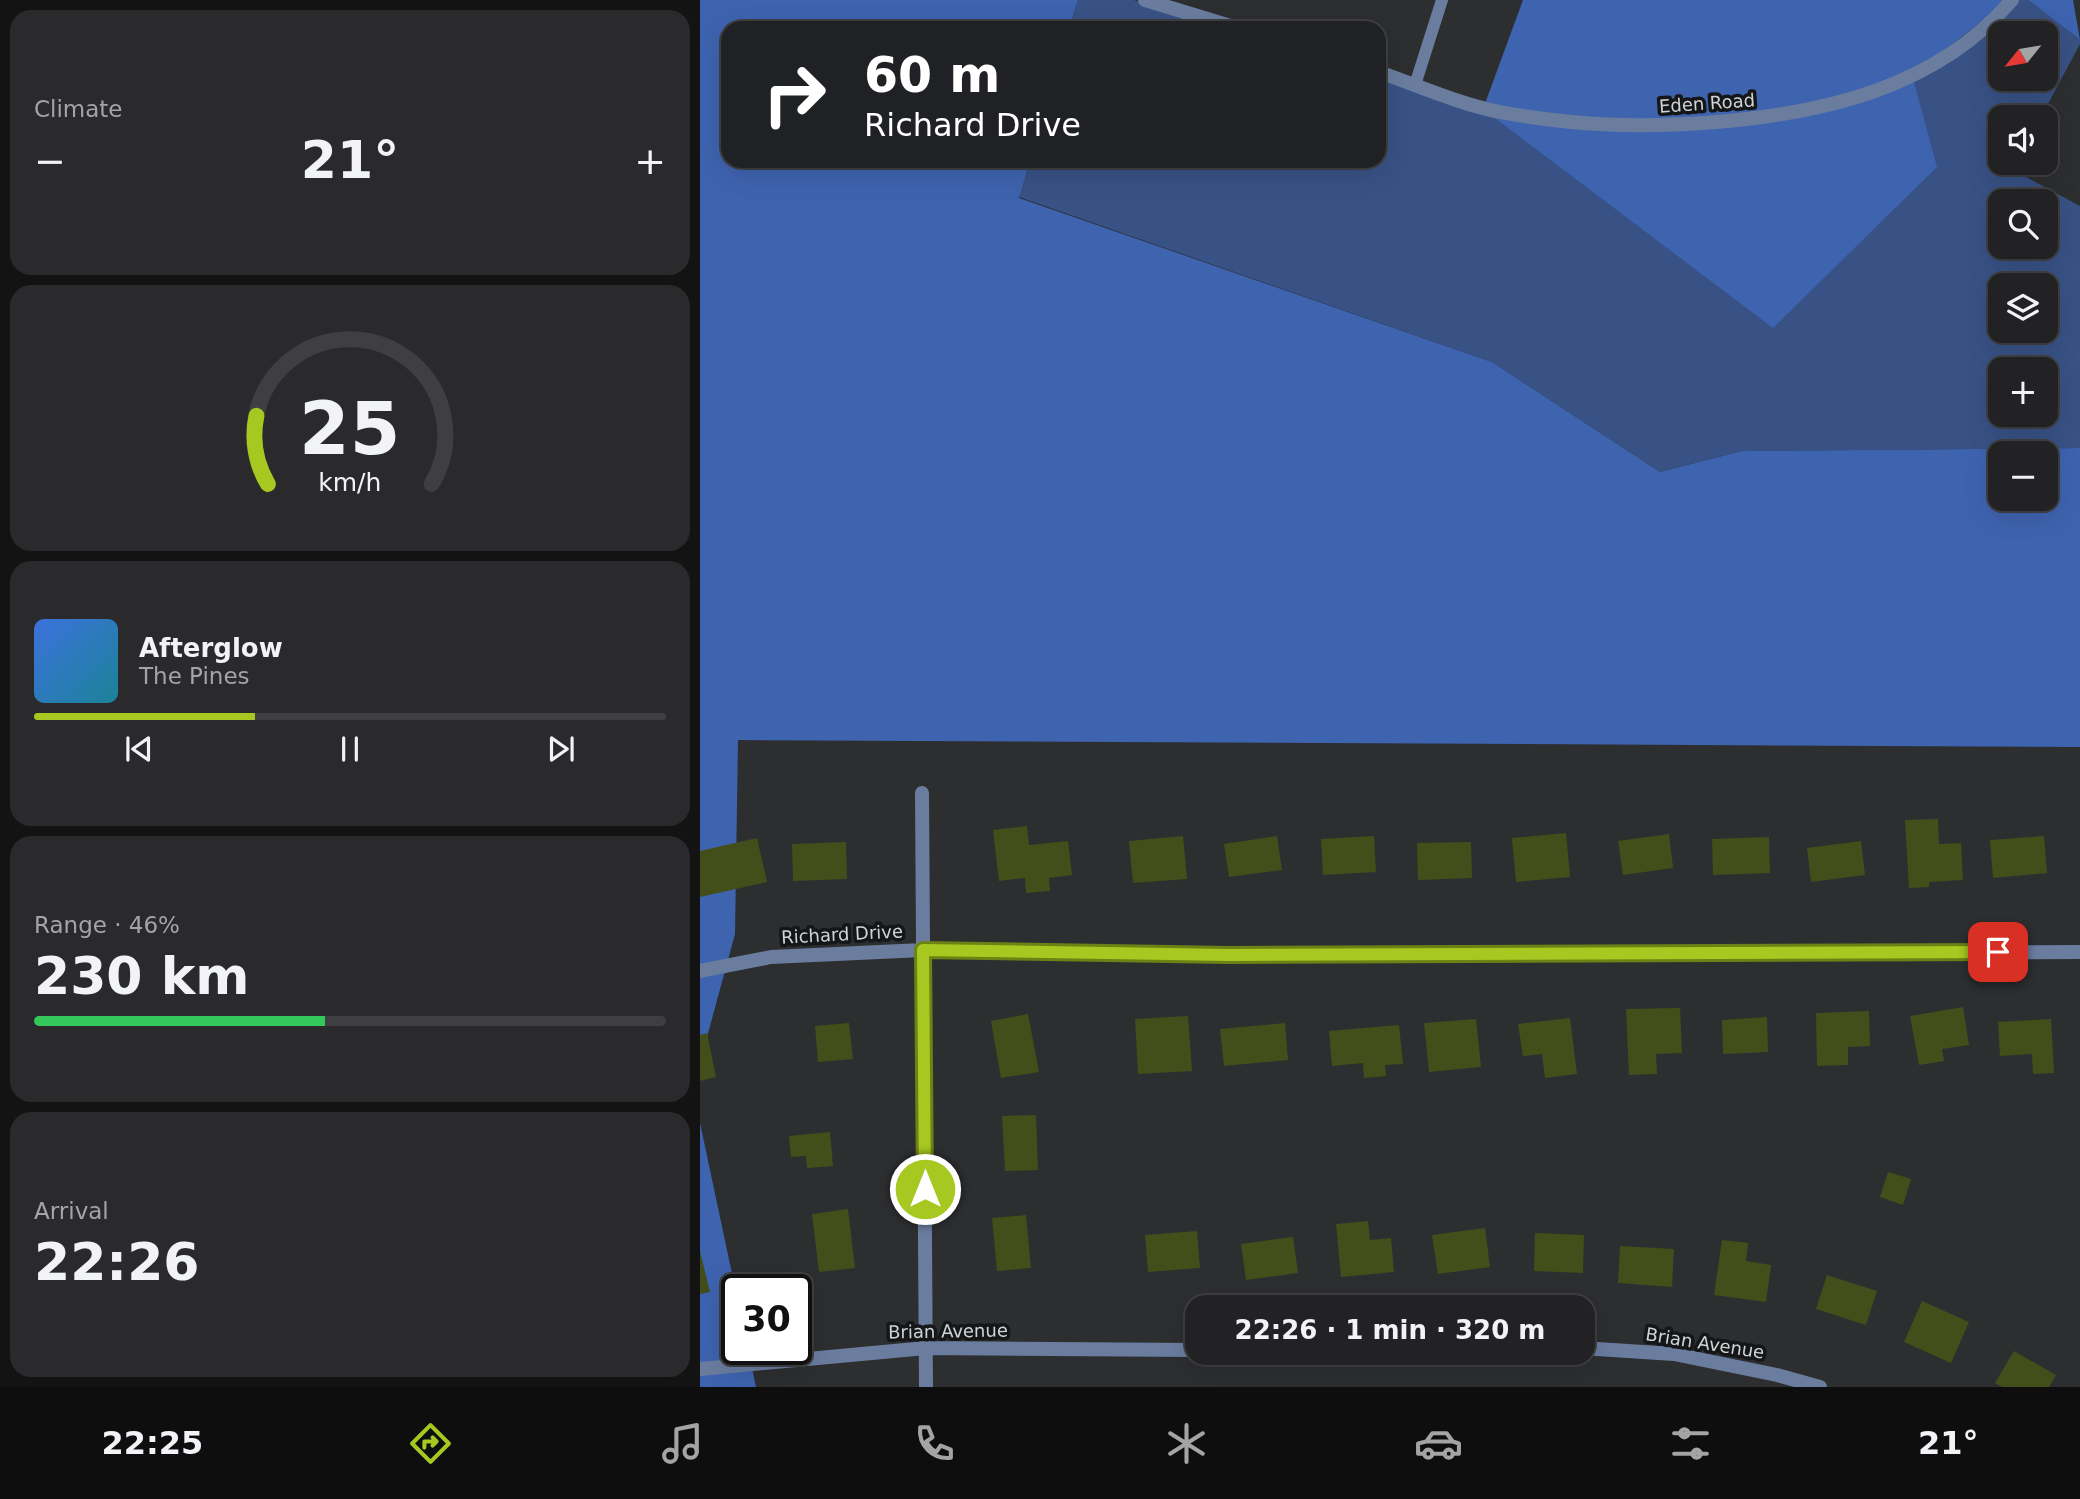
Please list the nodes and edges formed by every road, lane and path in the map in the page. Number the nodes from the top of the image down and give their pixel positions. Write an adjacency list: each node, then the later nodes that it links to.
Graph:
1 (1145, 0): 4 (street)
2 (1441, 0): 6 (lane)
3 (2012, 0): 6 (street, Eden Road)
4 (1214, 21)
5 (1386, 75): 6 (street, Eden Road)
6 (1415, 85)
7 (922, 793): 8 (street)
8 (923, 950): 9 (street, Richard Drive); 10 (street, Richard Drive); 11 (street)
9 (2080, 952)
10 (700, 971)
11 (926, 1348): 13 (street, Brian Avenue); 14 (street, Brian Avenue); 15 (street)
12 (1595, 1349): 16 (street, Brian Avenue)
13 (1185, 1350)
14 (700, 1369)
15 (926, 1387)
16 (1820, 1387)

